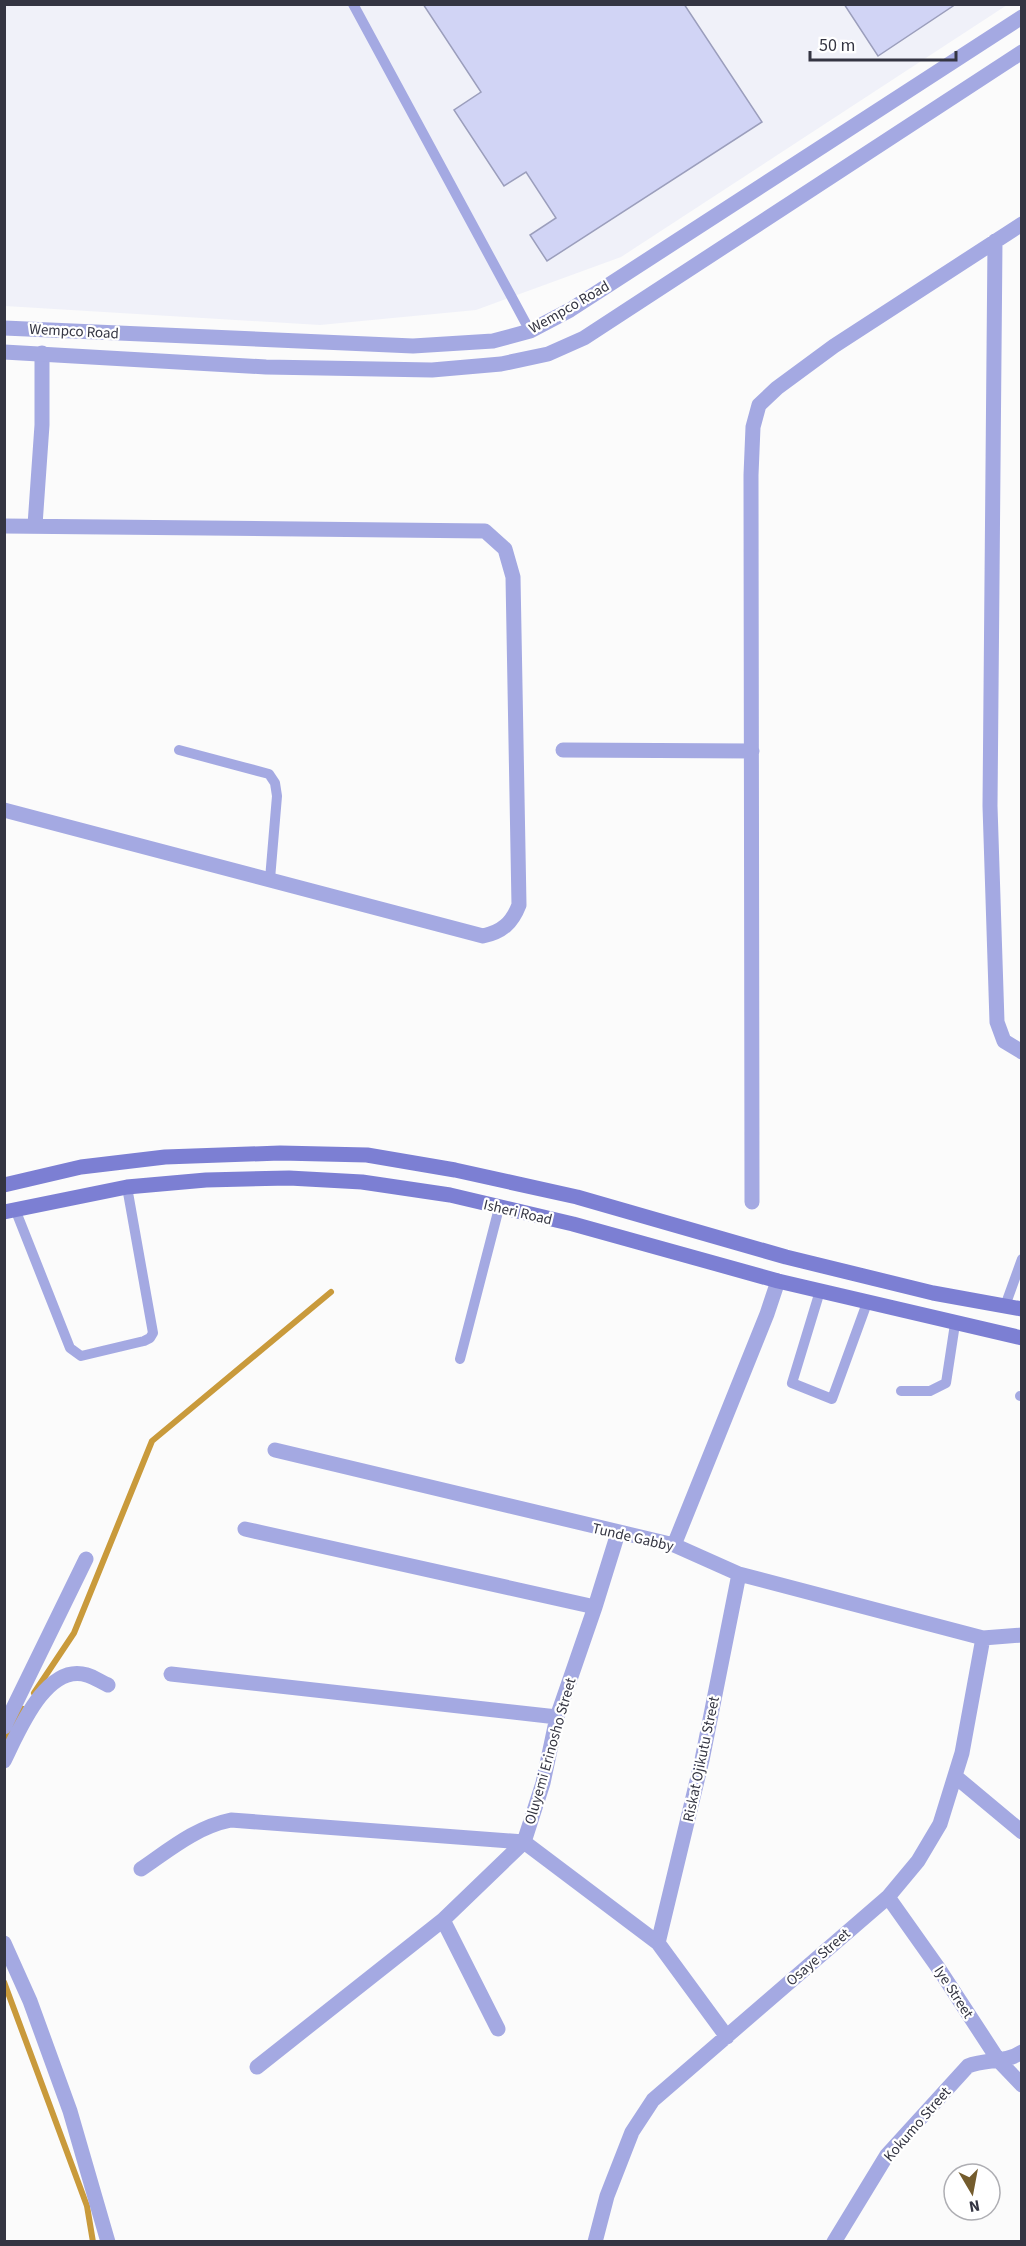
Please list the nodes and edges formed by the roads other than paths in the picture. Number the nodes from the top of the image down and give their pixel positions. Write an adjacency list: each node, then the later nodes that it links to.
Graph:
1 (353, 4): 7 (lane)
2 (1022, 17): 7 (street, Wempco Road)
3 (1022, 52): 11 (street, Wempco Road)
4 (1022, 224): 5 (street)
5 (995, 241): 16 (street); 19 (street)
6 (4, 328): 8 (street, Wempco Road)
7 (530, 331): 8 (street, Wempco Road)
8 (267, 340): 11 (street)
9 (4, 352): 10 (street, Wempco Road)
10 (42, 353): 11 (street, Wempco Road); 12 (street)
11 (266, 367)
12 (35, 525): 13 (street); 18 (street)
13 (4, 526)
14 (179, 750): 18 (lane)
15 (563, 750): 16 (street)
16 (752, 752): 22 (street)
17 (4, 810): 18 (street)
18 (270, 879)
19 (1022, 1052)
20 (4, 1185): 30 (main road, Isheri Road)
21 (127, 1187): 23 (main road, Isheri Road); 24 (main road, Isheri Road); 24 (lane)
22 (752, 1202)
23 (499, 1208): 26 (main road, Isheri Road); 34 (lane)
24 (10, 1210)
25 (1022, 1259): 27 (lane)
26 (778, 1281): 28 (main road, Isheri Road); 39 (street)
27 (1018, 1283): 30 (lane)
28 (820, 1291): 29 (main road, Isheri Road); 29 (lane)
29 (867, 1303): 32 (main road, Isheri Road)
30 (1005, 1306): 31 (main road, Isheri Road)
31 (1022, 1309)
32 (956, 1324): 33 (main road, Isheri Road); 35 (lane)
33 (1022, 1338)
34 (460, 1359)
35 (901, 1391)
36 (275, 1450): 38 (street, Tunde Gabby)
37 (245, 1530): 42 (street)
38 (618, 1533): 39 (street, Tunde Gabby); 42 (street, Oluyemi Erinosho Street)
39 (674, 1545): 41 (street, Tunde Gabby)
40 (86, 1559): 48 (street)
41 (739, 1574): 44 (street, Tunde Gabby); 57 (street, Riskat Ojikutu Street)
42 (595, 1607): 47 (street, Oluyemi Erinosho Street)
43 (1022, 1635): 44 (street, Tunde Gabby)
44 (983, 1638): 50 (street, Osaye Street)
45 (171, 1674): 47 (street)
46 (108, 1685): 49 (street)
47 (557, 1717): 52 (street, Oluyemi Erinosho Street)
48 (4, 1727)
49 (4, 1761)
50 (956, 1777): 51 (street); 54 (street, Osaye Street)
51 (1022, 1832)
52 (524, 1842): 53 (street); 55 (street, Oluyemi Erinosho Street); 57 (street)
53 (141, 1869)
54 (888, 1897): 59 (street, Osaye Street); 61 (street, Iye Street)
55 (443, 1920): 58 (street); 62 (street, Oluyemi Erinosho Street)
56 (4, 1943): 64 (street)
57 (658, 1943): 59 (street)
58 (498, 2029)
59 (726, 2037): 65 (street, Osaye Street)
60 (1022, 2052): 61 (street, Kokumo Street)
61 (999, 2061): 63 (street, Iye Street); 66 (street, Kokumo Street)
62 (258, 2067)
63 (1022, 2085)
64 (108, 2241)
65 (595, 2241)
66 (834, 2241)

